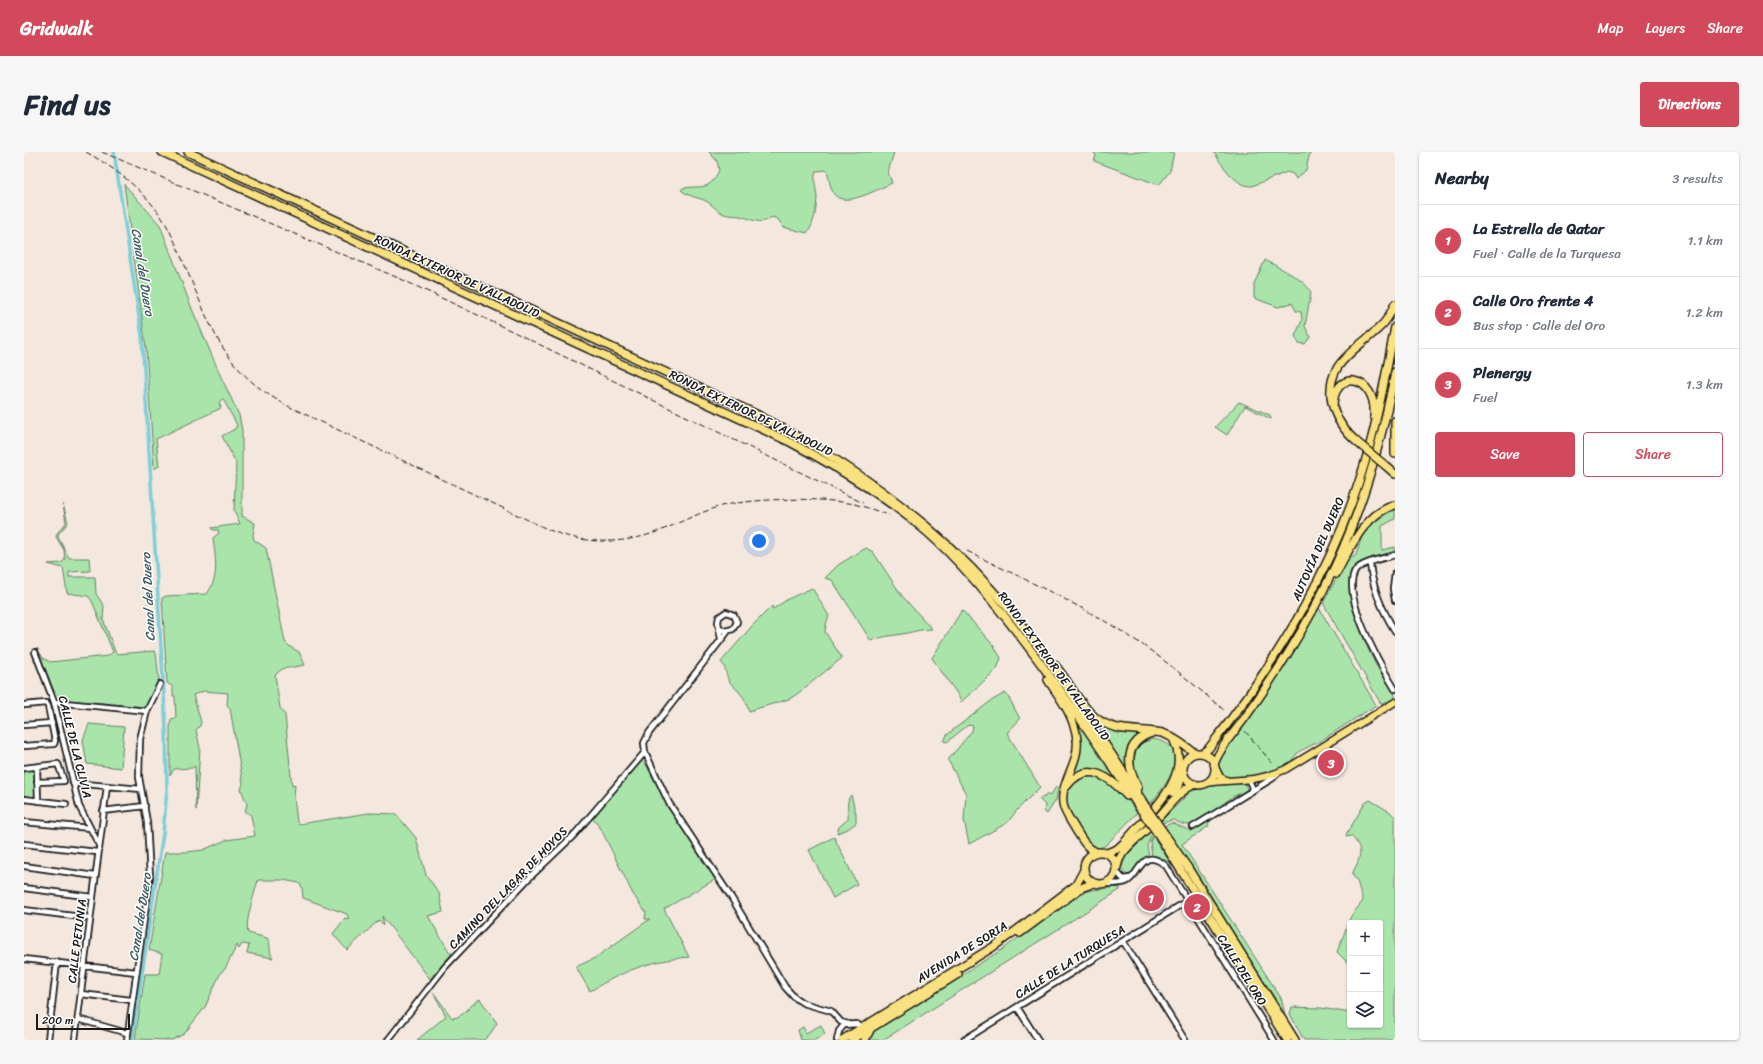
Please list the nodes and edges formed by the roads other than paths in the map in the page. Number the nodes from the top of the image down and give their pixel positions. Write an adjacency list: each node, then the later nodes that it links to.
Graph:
1 (162, 152): 21 (highway, RONDA EXTERIOR DE VALLADOLID)
2 (188, 152): 22 (highway, RONDA EXTERIOR DE VALLADOLID)
3 (1395, 304): 6 (highway)
4 (1395, 327): 11 (highway, AUTOVÍA DEL DUERO)
5 (1395, 372): 16 (highway, AUTOVÍA DEL DUERO)
6 (1333, 407): 9 (highway, bridge); 11 (highway)
7 (1395, 421): 8 (highway)
8 (1395, 454)
9 (1395, 474)
10 (1395, 505): 16 (highway)
11 (1348, 512): 37 (highway, AUTOVÍA DEL DUERO)
12 (1395, 554): 13 (street)
13 (1370, 563): 19 (street); 25 (street)
14 (1395, 573): 15 (street)
15 (1395, 600)
16 (1304, 626): 39 (highway, AUTOVÍA DEL DUERO)
17 (720, 628): 18 (street); 18 (street); 20 (street)
18 (728, 631): 20 (street)
19 (1395, 631)
20 (721, 639): 36 (street)
21 (1028, 645): 53 (highway); 57 (highway, RONDA EXTERIOR DE VALLADOLID)
22 (1041, 651): 32 (highway); 57 (highway, RONDA EXTERIOR DE VALLADOLID)
23 (35, 652): 26 (street, CALLE DE LA CLIVIA)
24 (160, 684): 29 (street)
25 (1395, 689)
26 (54, 702): 29 (street); 47 (street, CALLE DE LA CLIVIA)
27 (1395, 702): 43 (main road)
28 (24, 705): 30 (street)
29 (147, 711): 51 (street)
30 (52, 723): 31 (street); 35 (street)
31 (24, 725)
32 (1154, 732): 33 (highway); 57 (highway)
33 (1173, 739): 34 (highway); 64 (highway)
34 (1181, 745): 37 (highway); 38 (highway)
35 (24, 746)
36 (644, 752): 92 (street); 101 (street, CAMINO DEL LAGAR DE HOYOS)
37 (1200, 753): 38 (highway); 39 (highway)
38 (1187, 758): 42 (highway)
39 (1215, 766): 44 (main road); 48 (highway)
40 (36, 767): 41 (street); 46 (street); 46 (street)
41 (24, 768)
42 (1183, 772): 49 (highway); 64 (highway)
43 (1278, 773): 45 (main road); 52 (street)
44 (1228, 781): 45 (main road); 48 (main road)
45 (1249, 781): 52 (street)
46 (37, 782): 55 (street)
47 (73, 783): 50 (street); 62 (street, CALLE DE LA CLIVIA)
48 (1206, 783): 49 (highway)
49 (1195, 784): 72 (highway)
50 (107, 786): 51 (street); 59 (street, CALLE PETUNIA)
51 (141, 789): 58 (street)
52 (1251, 791): 61 (street)
53 (1064, 793): 57 (highway); 63 (highway)
54 (24, 799): 55 (street)
55 (38, 801): 56 (street)
56 (66, 804)
57 (1141, 805): 95 (highway, RONDA EXTERIOR DE VALLADOLID, bridge)
58 (145, 806): 59 (street); 87 (street)
59 (103, 811): 66 (street, CALLE PETUNIA)
60 (24, 822): 62 (street)
61 (1193, 827)
62 (90, 828): 66 (street, CALLE DE LA CLIVIA)
63 (1083, 841): 68 (highway); 70 (highway)
64 (1124, 843): 69 (highway)
65 (24, 844): 67 (street)
66 (98, 845): 67 (street, CALLE PETUNIA)
67 (97, 852): 74 (street, CALLE PETUNIA)
68 (1096, 852): 69 (highway); 70 (highway)
69 (1107, 853): 72 (highway)
70 (1086, 861): 73 (highway)
71 (24, 866): 74 (street)
72 (1116, 869): 75 (street); 77 (highway)
73 (1084, 870): 76 (highway); 97 (highway, AVENIDA DE SORIA)
74 (95, 876): 79 (street, CALLE PETUNIA)
75 (1132, 877): 77 (street); 80 (street, CALLE DEL ORO)
76 (1094, 884): 77 (highway); 97 (highway, AVENIDA DE SORIA)
77 (1106, 884)
78 (24, 888): 79 (street)
79 (92, 897): 82 (street, CALLE PETUNIA)
80 (1187, 901): 83 (street, CALLE DE LA TURQUESA); 108 (street, CALLE DEL ORO)
81 (24, 910): 82 (street)
82 (90, 918): 86 (street, CALLE PETUNIA)
83 (1123, 941): 90 (street, CALLE DE LA TURQUESA); 107 (street)
84 (24, 959): 85 (street)
85 (57, 962): 86 (street); 98 (street)
86 (84, 965): 87 (street); 88 (street, CALLE PETUNIA)
87 (136, 972): 89 (street)
88 (81, 994): 89 (street); 91 (street, CALLE PETUNIA)
89 (131, 1000): 96 (street)
90 (1017, 1007): 105 (street, CALLE DE LA TURQUESA); 106 (street)
91 (78, 1019): 96 (street); 99 (street, CALLE PETUNIA)
92 (841, 1022): 93 (street); 94 (street)
93 (848, 1024): 94 (street); 97 (street)
94 (841, 1028): 102 (street)
95 (1284, 1028): 109 (highway, RONDA EXTERIOR DE VALLADOLID); 110 (highway, RONDA EXTERIOR DE VALLADOLID)
96 (128, 1033): 100 (street)
97 (864, 1035): 103 (highway, AVENIDA DE SORIA); 104 (highway, AVENIDA DE SORIA)
98 (48, 1040)
99 (75, 1040)
100 (126, 1040)
101 (388, 1040)
102 (837, 1040)
103 (842, 1040)
104 (852, 1040)
105 (964, 1040)
106 (1038, 1040)
107 (1185, 1040)
108 (1274, 1040)
109 (1287, 1040)
110 (1295, 1040)

